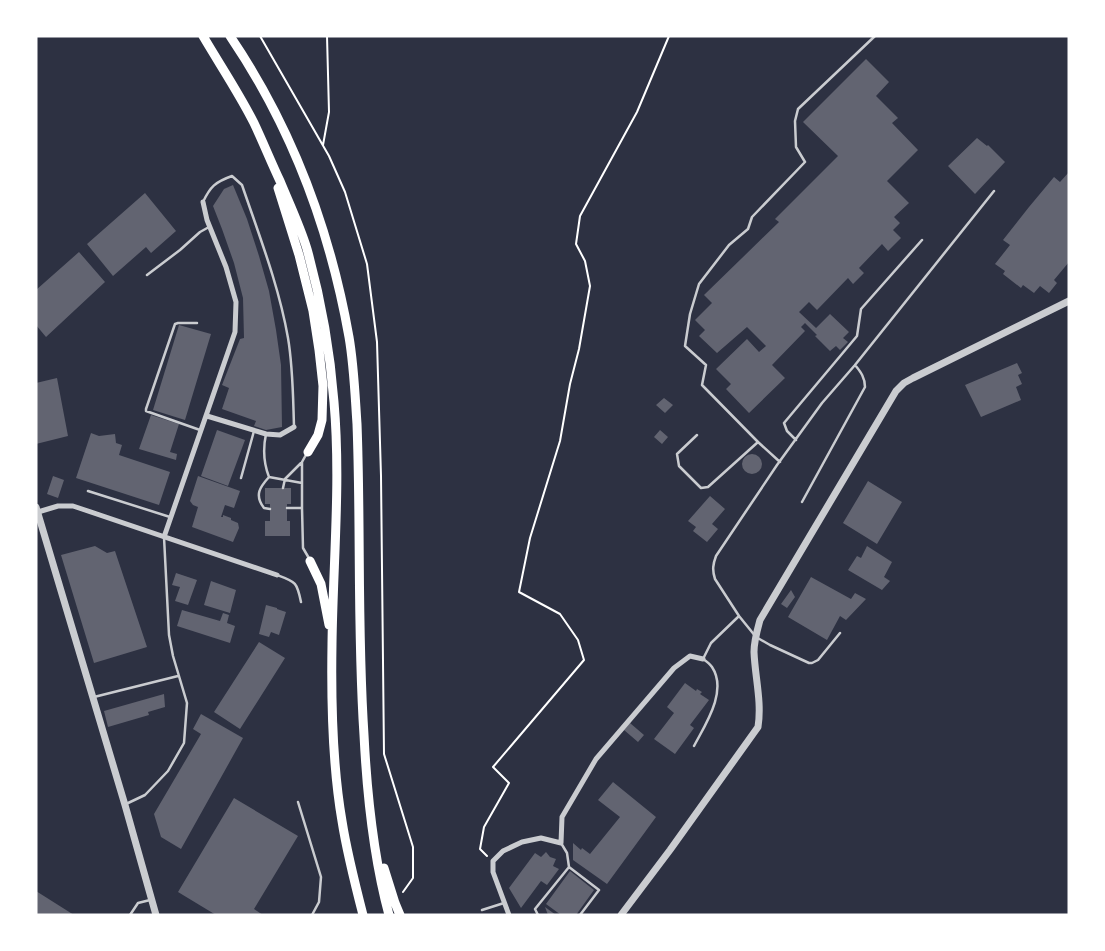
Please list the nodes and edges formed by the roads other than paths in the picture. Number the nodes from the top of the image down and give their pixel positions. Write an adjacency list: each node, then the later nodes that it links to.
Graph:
1 (203, 36): 4 (highway)
2 (230, 36): 50 (highway)
3 (875, 36): 20 (lane)
4 (270, 159): 21 (highway); 43 (highway)
5 (994, 191): 12 (lane)
6 (203, 202): 7 (street); 14 (lane)
7 (210, 227): 9 (lane); 13 (street)
8 (922, 240): 19 (lane)
9 (147, 275)
10 (1069, 300): 42 (street)
11 (197, 323): 15 (lane)
12 (855, 365): 19 (lane); 30 (lane)
13 (207, 416): 15 (street); 16 (street)
14 (294, 427): 17 (street)
15 (202, 430): 35 (street)
16 (254, 432): 17 (street); 25 (lane)
17 (266, 434): 24 (lane)
18 (697, 435): 20 (lane)
19 (796, 440): 23 (lane)
20 (758, 442): 23 (lane)
21 (308, 452): 22 (lane)
22 (302, 462): 26 (lane); 27 (lane)
23 (780, 462): 40 (lane)
24 (269, 477): 26 (lane); 31 (lane)
25 (241, 478)
26 (285, 479): 27 (lane); 28 (lane)
27 (302, 483): 33 (lane)
28 (283, 488)
29 (88, 491): 35 (lane)
30 (802, 502)
31 (270, 508)
32 (287, 508): 33 (lane)
33 (302, 508): 37 (lane)
34 (37, 510): 36 (street); 46 (street)
35 (172, 517): 36 (street)
36 (164, 537): 38 (street); 45 (lane)
37 (310, 561): 43 (highway)
38 (277, 575): 39 (lane)
39 (301, 602)
40 (739, 616): 42 (lane); 44 (lane)
41 (840, 633): 42 (lane)
42 (756, 637): 65 (street)
43 (332, 644): 59 (highway)
44 (703, 658): 47 (lane); 51 (street)
45 (179, 676): 46 (lane); 49 (lane)
46 (93, 698): 49 (street)
47 (694, 746)
48 (298, 802): 58 (lane)
49 (125, 805): 53 (street)
50 (373, 834): 60 (highway); 61 (highway)
51 (561, 843): 52 (lane); 54 (street)
52 (569, 867): 63 (lane); 64 (lane)
53 (151, 899): 56 (lane); 57 (street)
54 (504, 903): 55 (lane); 62 (street)
55 (482, 910)
56 (130, 915)
57 (156, 915)
58 (312, 915)
59 (363, 915)
60 (389, 915)
61 (400, 915)
62 (509, 915)
63 (538, 915)
64 (580, 915)
65 (621, 915)

